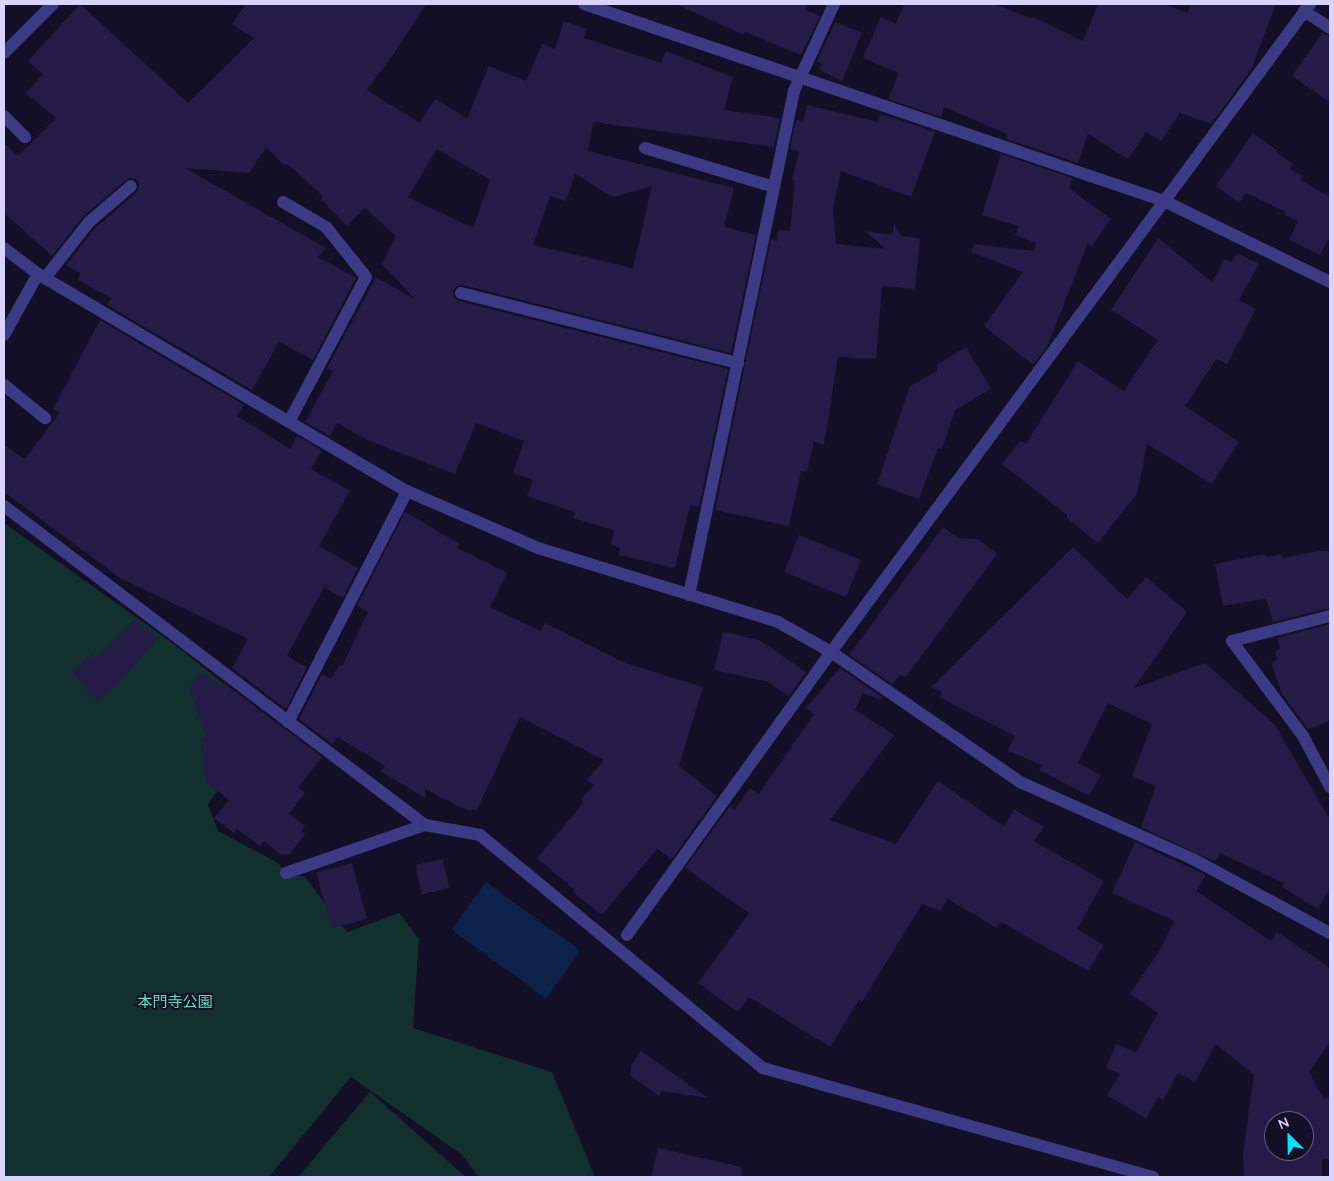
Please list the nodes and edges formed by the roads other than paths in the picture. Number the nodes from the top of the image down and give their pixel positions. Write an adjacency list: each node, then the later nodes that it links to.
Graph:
1 (53, 4): 6 (street)
2 (584, 4): 7 (street)
3 (834, 4): 7 (street)
4 (1307, 8): 5 (street); 14 (street)
5 (1330, 28)
6 (4, 53)
7 (800, 77): 12 (street); 14 (street)
8 (4, 116): 9 (street)
9 (25, 137)
10 (645, 148): 12 (street)
11 (131, 186): 16 (street)
12 (774, 187): 20 (street)
13 (283, 202): 23 (street)
14 (1164, 202): 17 (street); 28 (street)
15 (4, 248): 16 (street)
16 (41, 276): 19 (street); 23 (street)
17 (1330, 282)
18 (460, 293): 20 (street)
19 (4, 334)
20 (738, 363): 26 (street)
21 (4, 385): 22 (street)
22 (46, 418)
23 (289, 422): 24 (street)
24 (406, 491): 26 (street); 29 (street)
25 (4, 506): 29 (street)
26 (689, 595): 28 (street)
27 (1330, 616): 30 (street)
28 (831, 652): 33 (street); 34 (street)
29 (288, 722): 31 (street)
30 (1330, 787)
31 (425, 825): 32 (street); 34 (street)
32 (286, 873)
33 (1330, 933)
34 (618, 949): 35 (street)
35 (1153, 1177)

